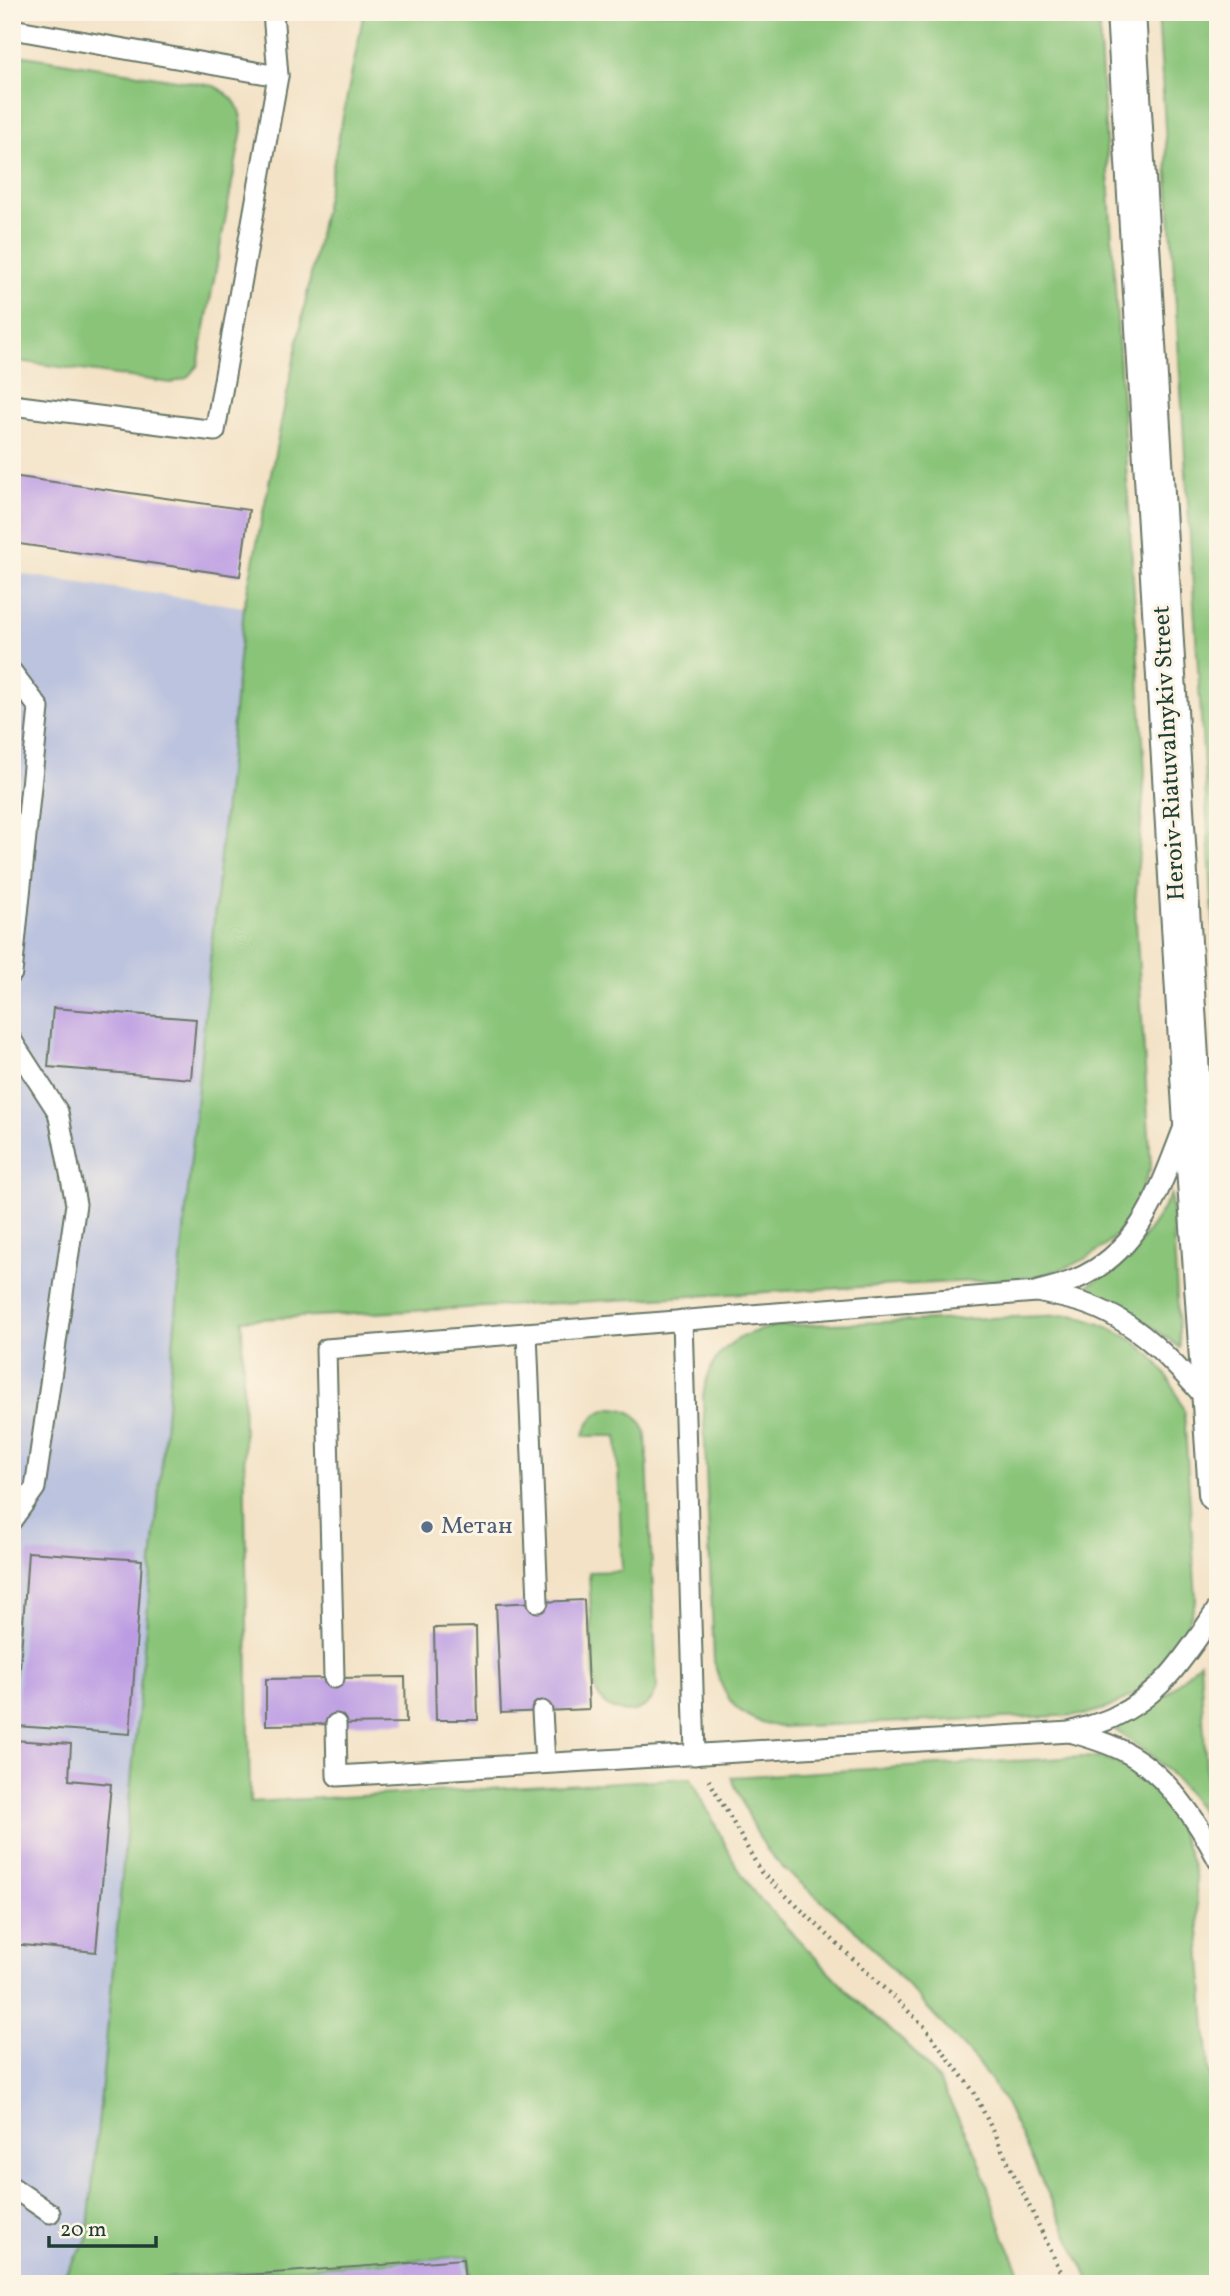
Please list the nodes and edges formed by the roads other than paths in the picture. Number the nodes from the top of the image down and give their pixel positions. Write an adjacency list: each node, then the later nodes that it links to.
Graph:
1 (273, 12): 4 (lane)
2 (1126, 12): 9 (street, Heroiv-Riatuvalnykiv Street)
3 (12, 29): 4 (lane)
4 (278, 76): 5 (lane)
5 (12, 405)
6 (12, 672): 7 (lane)
7 (13, 978)
8 (12, 1041): 15 (lane)
9 (1192, 1108): 10 (lane); 13 (street, Heroiv-Riatuvalnykiv Street)
10 (1037, 1292): 11 (lane); 13 (lane)
11 (682, 1320): 12 (lane); 22 (lane)
12 (527, 1333): 16 (lane); 18 (lane)
13 (1212, 1406): 14 (street, Heroiv-Riatuvalnykiv Street)
14 (1218, 1493)
15 (12, 1520)
16 (538, 1602)
17 (1218, 1608): 21 (lane)
18 (334, 1678)
19 (542, 1711): 23 (lane)
20 (336, 1724): 23 (lane)
21 (1070, 1732): 22 (lane); 24 (lane)
22 (695, 1755): 23 (lane)
23 (545, 1763)
24 (1218, 1860)
25 (12, 2187): 26 (lane)
26 (51, 2213)

